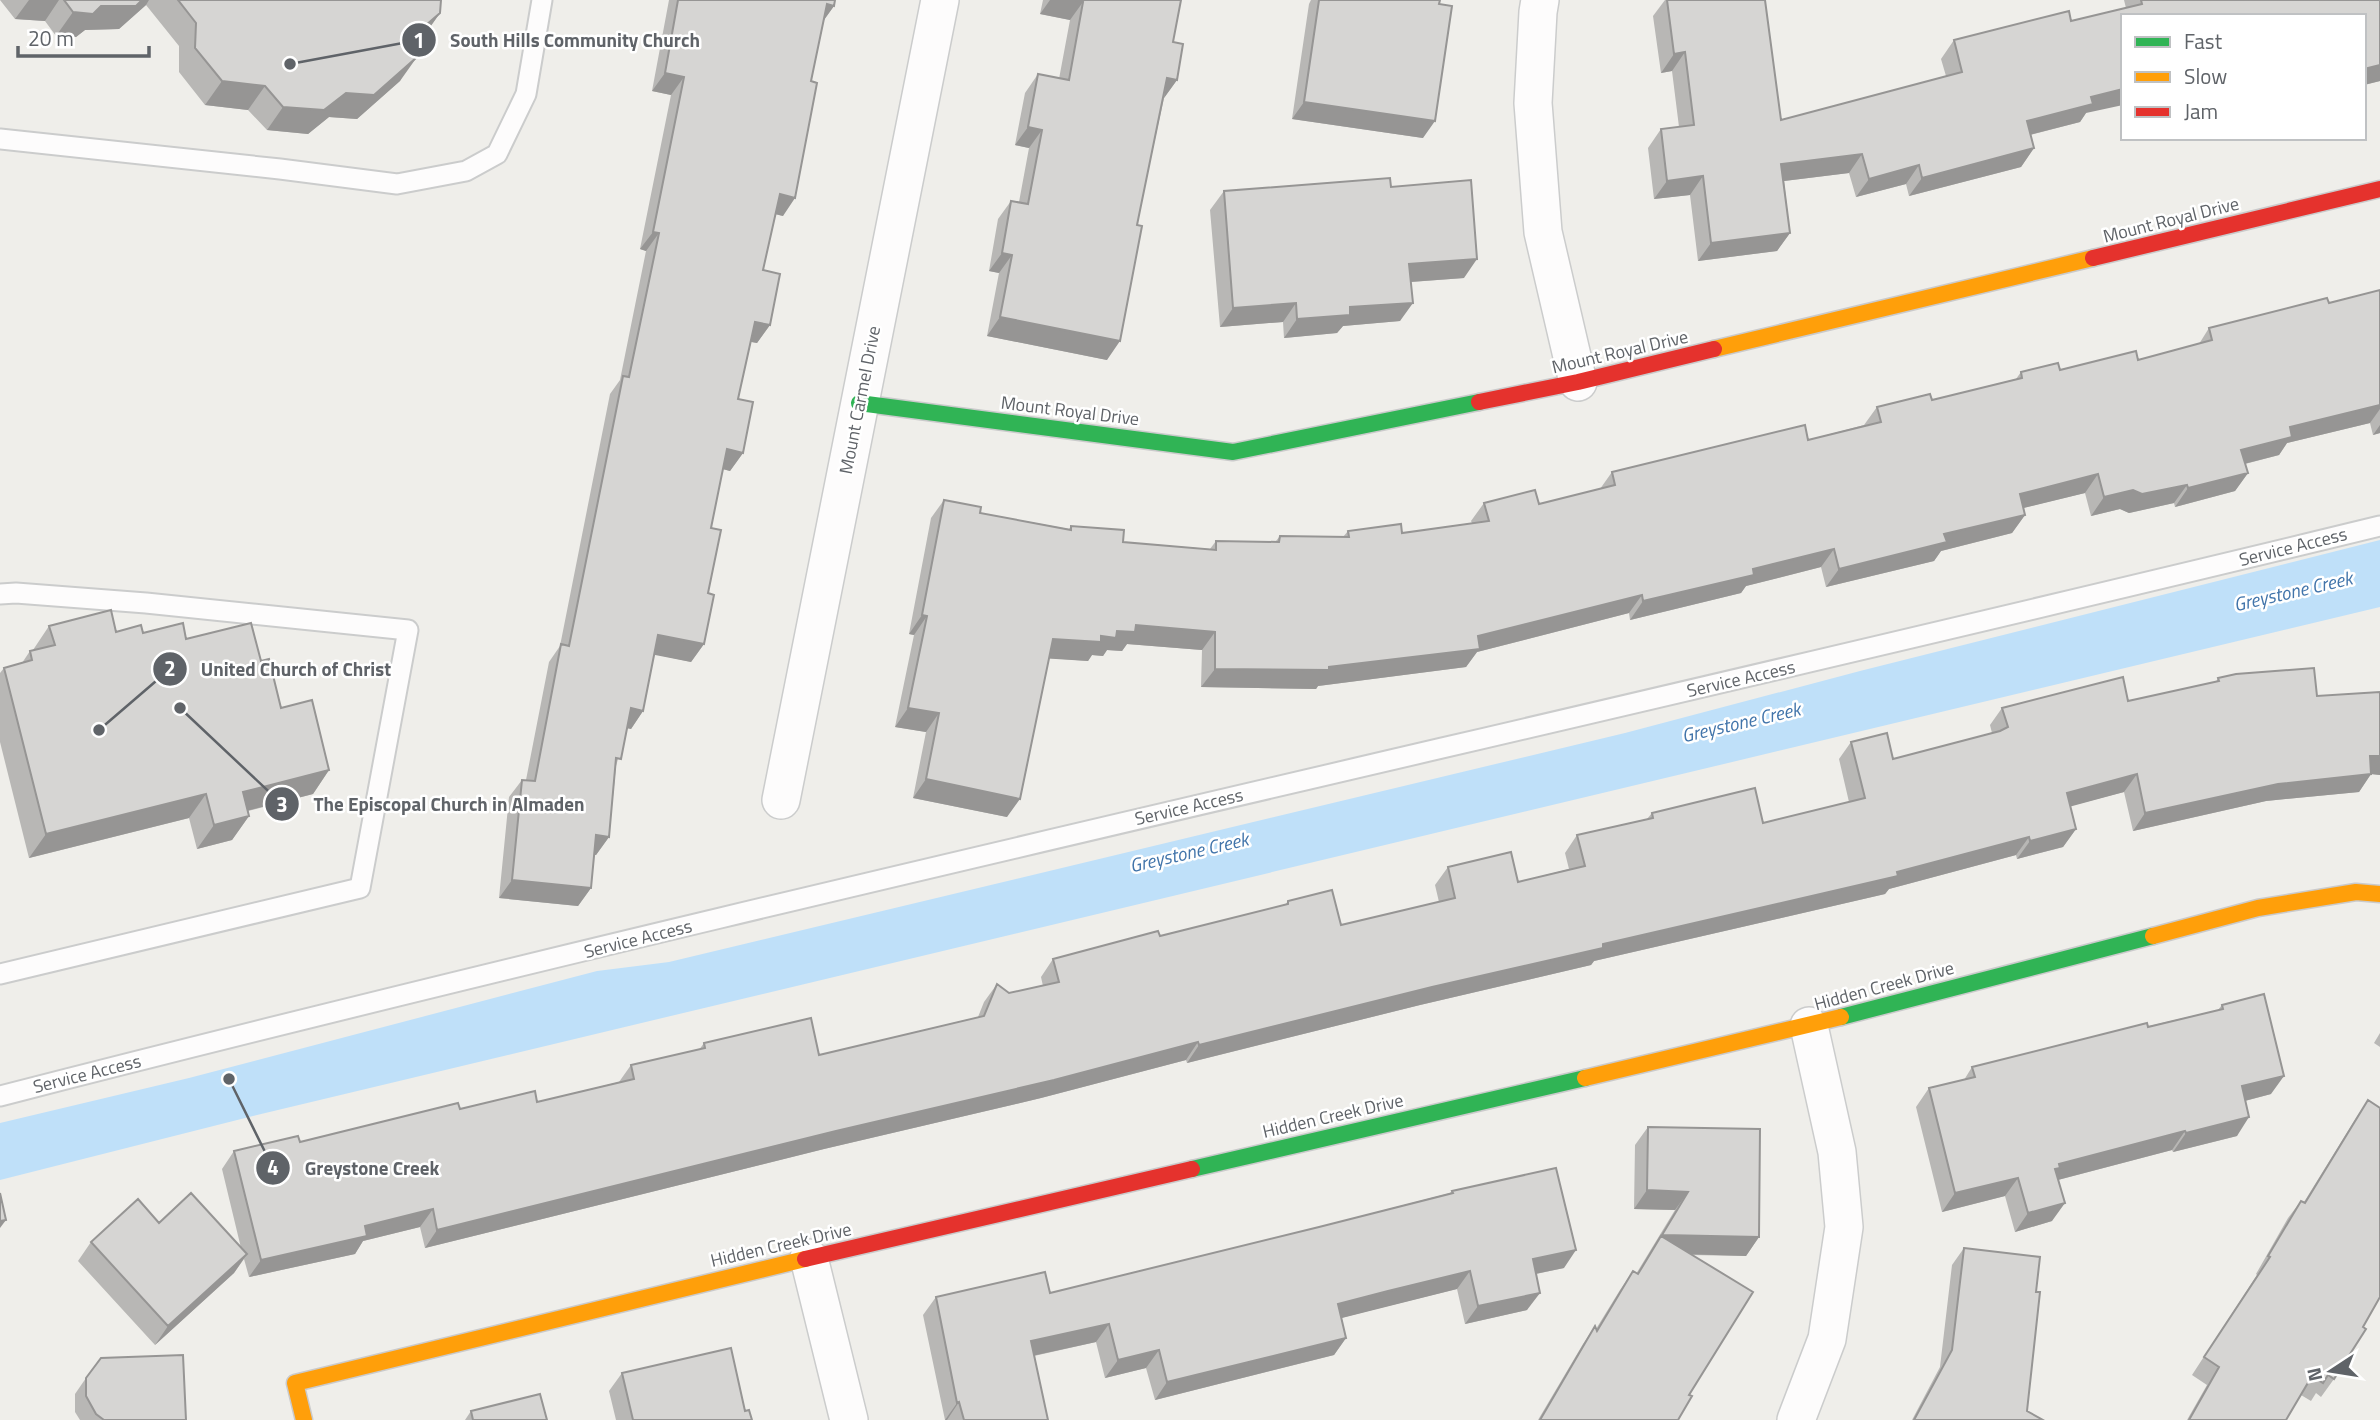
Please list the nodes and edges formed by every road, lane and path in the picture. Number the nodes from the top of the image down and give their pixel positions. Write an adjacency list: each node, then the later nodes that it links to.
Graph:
1 (542, 0): 4 (lane)
2 (940, 0): 7 (street, Mount Carmel Drive)
3 (1540, 0): 6 (street)
4 (0, 139)
5 (2380, 189): 6 (street, Mount Royal Drive)
6 (1578, 382): 7 (street, Mount Royal Drive)
7 (859, 404): 10 (street, Mount Carmel Drive)
8 (2380, 526): 14 (lane, Service Access)
9 (0, 594): 12 (lane)
10 (781, 800)
11 (2380, 894): 13 (street, Hidden Creek Drive)
12 (0, 974)
13 (1809, 1026): 15 (street, Hidden Creek Drive); 18 (street)
14 (0, 1096)
15 (809, 1258): 16 (street, Hidden Creek Drive); 17 (street)
16 (304, 1420)
17 (849, 1420)
18 (1796, 1420)

